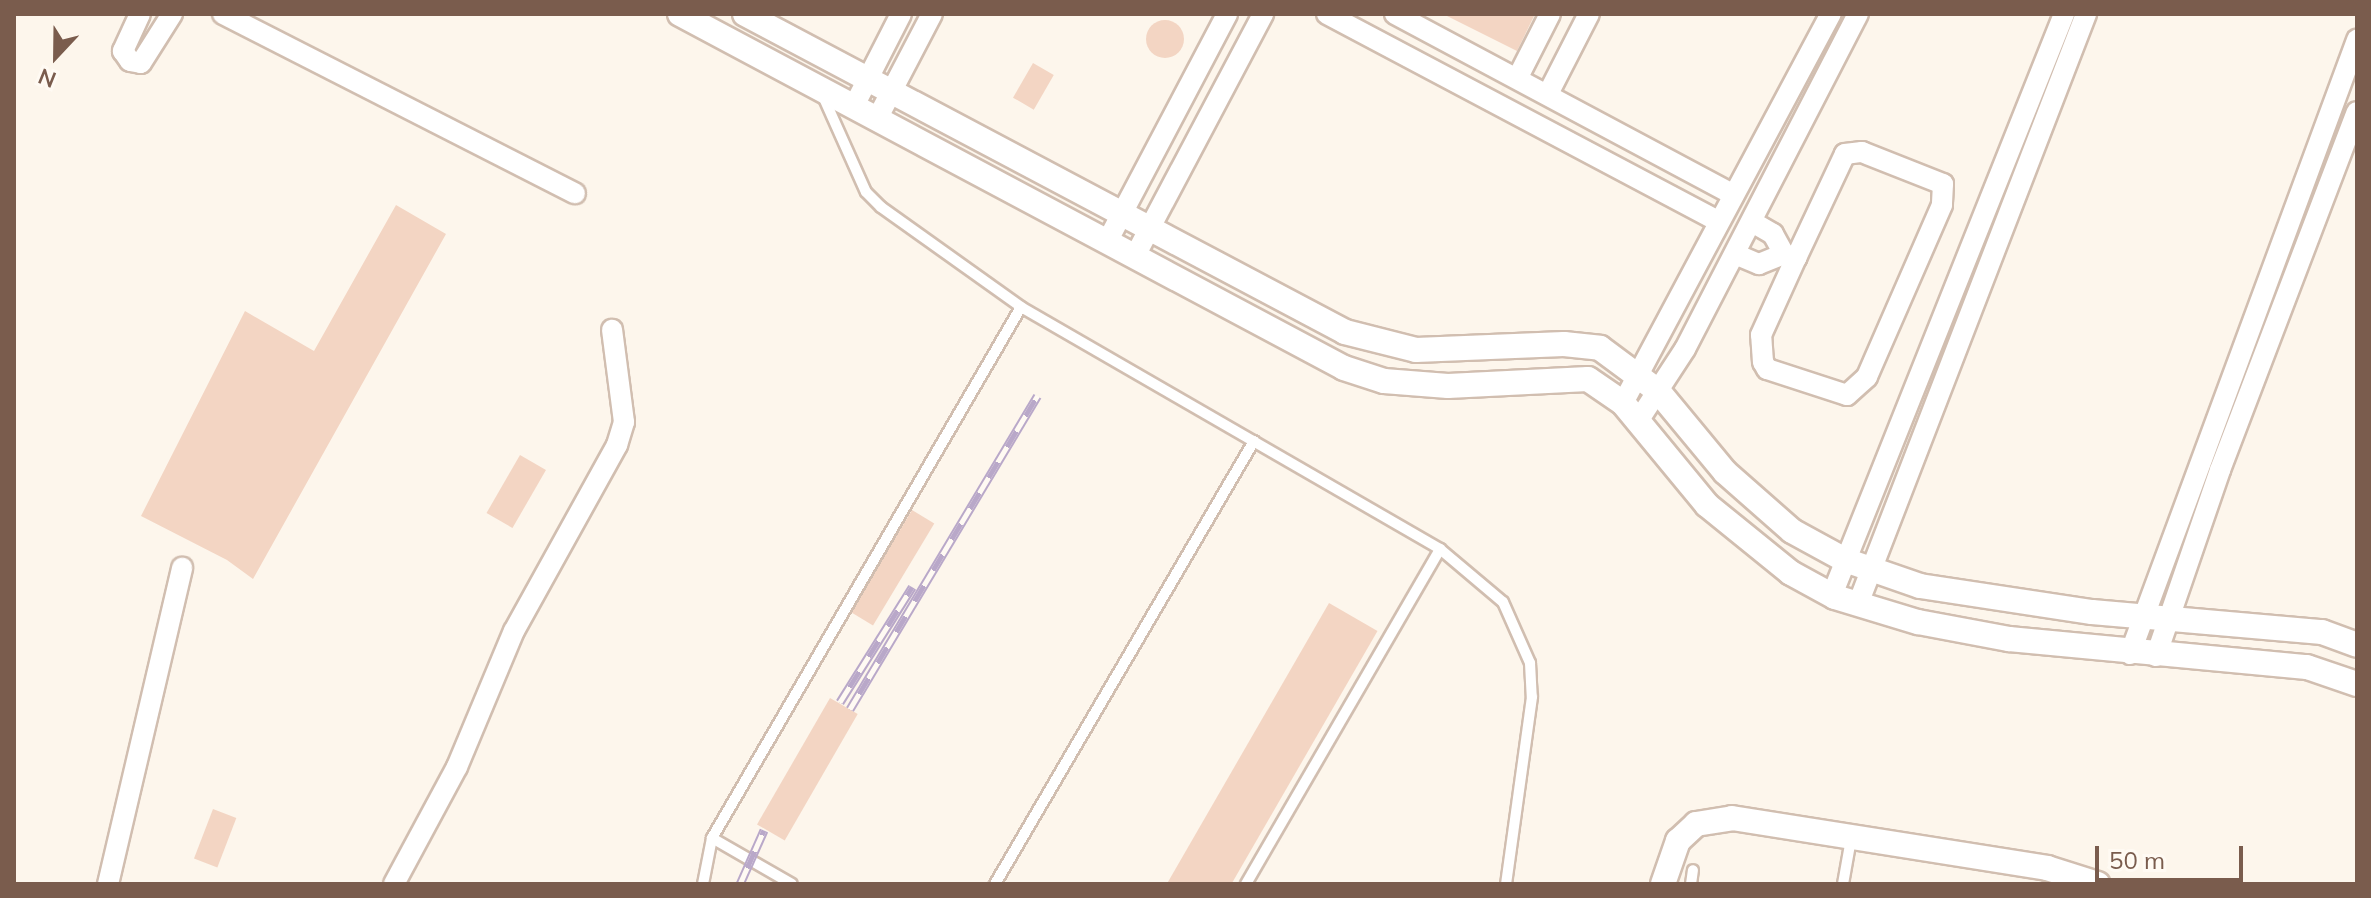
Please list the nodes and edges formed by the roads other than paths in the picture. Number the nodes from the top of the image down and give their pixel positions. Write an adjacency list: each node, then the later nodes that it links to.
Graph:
1 (140, 14): 2 (street)
2 (172, 14)
3 (223, 14): 27 (street)
4 (680, 14): 21 (street)
5 (745, 14): 20 (street)
6 (901, 14): 20 (street)
7 (932, 14): 23 (street)
8 (1227, 14): 29 (street)
9 (1263, 14): 32 (street)
10 (1327, 14): 30 (street)
11 (1395, 14): 19 (street)
12 (1550, 14): 19 (street)
13 (1589, 14): 22 (street)
14 (1831, 14): 28 (street)
15 (1858, 14): 31 (street)
16 (2064, 14): 44 (street)
17 (2086, 14): 46 (street)
18 (2357, 40): 49 (street)
19 (1518, 77): 22 (street)
20 (867, 79): 23 (street); 24 (street)
21 (819, 88): 24 (street); 37 (lane)
22 (1549, 92): 28 (street)
23 (891, 93): 26 (street); 29 (street)
24 (854, 106): 26 (street)
25 (2357, 112): 50 (street)
26 (877, 119): 33 (street)
27 (575, 193)
28 (1734, 195): 30 (street)
29 (1124, 213): 32 (street); 33 (street)
30 (1718, 221): 39 (street)
31 (1752, 222): 34 (street); 36 (street)
32 (1153, 227): 35 (street); 39 (street)
33 (1108, 240): 35 (street)
34 (1735, 254): 36 (street); 40 (street)
35 (1135, 256): 41 (street)
36 (1790, 256): 36 (street)
37 (1021, 307): 42 (lane); 56 (lane)
38 (612, 330): 60 (street)
39 (1640, 374): 40 (street); 41 (street)
40 (1658, 391): 41 (street); 44 (street)
41 (1630, 412): 47 (street)
42 (1254, 441): 43 (lane); 63 (lane)
43 (1440, 549): 64 (lane); 65 (lane)
44 (1845, 560): 46 (street); 47 (street)
45 (182, 568): 59 (street)
46 (1869, 569): 48 (street); 49 (street)
47 (1832, 595): 48 (street)
48 (1858, 604): 52 (street)
49 (2141, 618): 50 (street); 52 (street)
50 (2168, 620): 51 (street); 53 (street)
51 (2357, 645)
52 (2130, 654): 53 (street)
53 (2156, 656): 54 (street)
54 (2357, 684)
55 (1852, 837): 58 (street); 66 (street); 68 (lane)
56 (712, 838): 61 (lane); 62 (lane)
57 (1693, 870): 67 (lane)
58 (2044, 876): 69 (street)
59 (108, 884)
60 (394, 884)
61 (703, 884)
62 (792, 884)
63 (995, 884)
64 (1246, 884)
65 (1506, 884)
66 (1663, 884)
67 (1691, 884)
68 (1843, 884)
69 (2098, 884)

